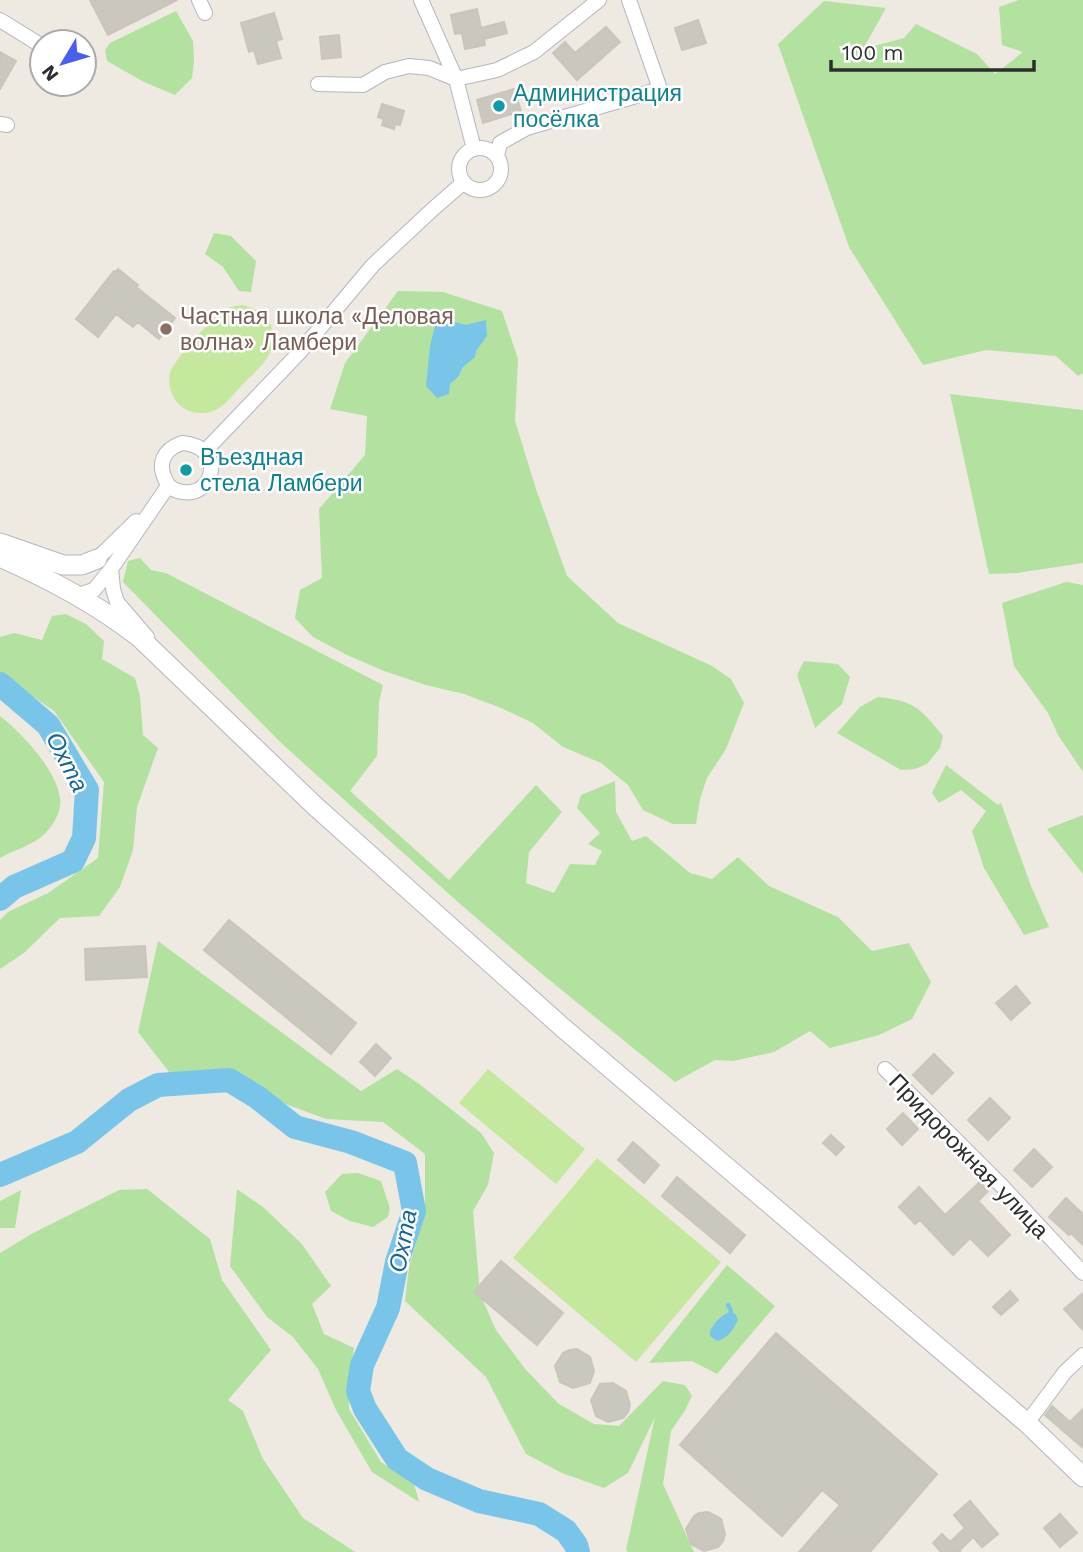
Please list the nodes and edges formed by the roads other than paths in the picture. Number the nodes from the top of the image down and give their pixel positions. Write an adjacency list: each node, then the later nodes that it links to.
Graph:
1 (421, 0): 6 (street)
2 (599, 0): 6 (street)
3 (629, 0): 9 (street)
4 (0, 20): 5 (street)
5 (28, 38)
6 (456, 79): 7 (street); 8 (street)
7 (318, 84)
8 (474, 149): 9 (street); 10 (street)
9 (497, 156): 10 (street)
10 (464, 182): 11 (street)
11 (205, 451): 12 (street); 12 (street)
12 (168, 486): 15 (street)
13 (0, 543): 15 (main road)
14 (0, 558): 16 (main road)
15 (104, 564): 16 (main road); 17 (street)
16 (78, 595): 17 (main road)
17 (156, 653): 21 (main road)
18 (885, 1069): 19 (street, Придорожная улица)
19 (1083, 1273)
20 (1083, 1355): 21 (street)
21 (1027, 1423): 22 (main road)
22 (1083, 1477)

